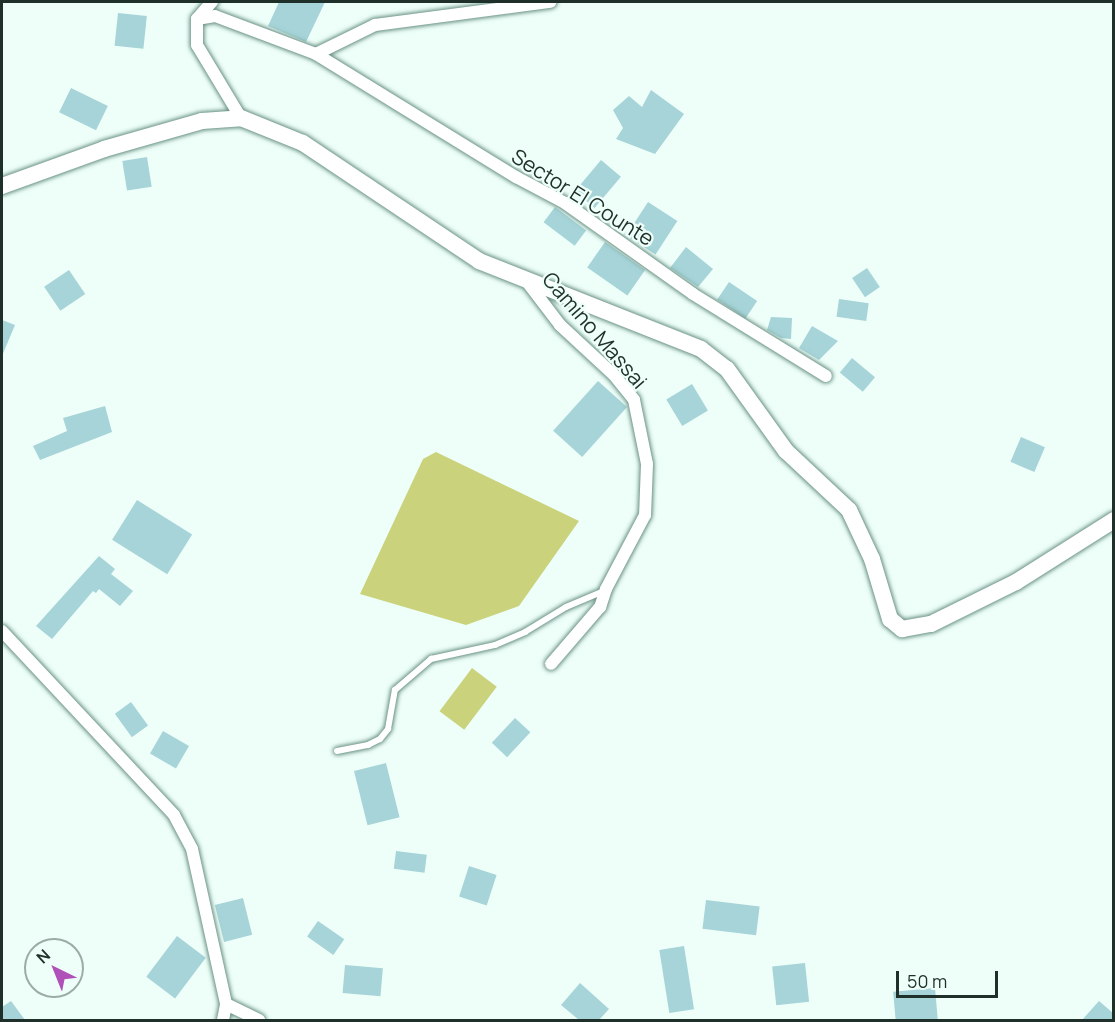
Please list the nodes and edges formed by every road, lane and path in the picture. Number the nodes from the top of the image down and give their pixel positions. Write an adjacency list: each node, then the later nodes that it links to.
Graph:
1 (212, 2): 3 (street)
2 (550, 2): 4 (street)
3 (196, 19): 4 (street, Sector El Counte); 5 (street)
4 (316, 54): 8 (street, Sector El Counte)
5 (241, 118): 6 (street); 7 (street)
6 (2, 186)
7 (525, 279): 9 (street); 10 (street, Camino Massai)
8 (826, 376)
9 (1113, 520)
10 (606, 590): 12 (street, Camino Massai); 13 (lane)
11 (2, 631): 14 (street)
12 (551, 664)
13 (337, 751)
14 (226, 1004): 15 (street); 16 (street)
15 (223, 1020)
16 (259, 1020)

